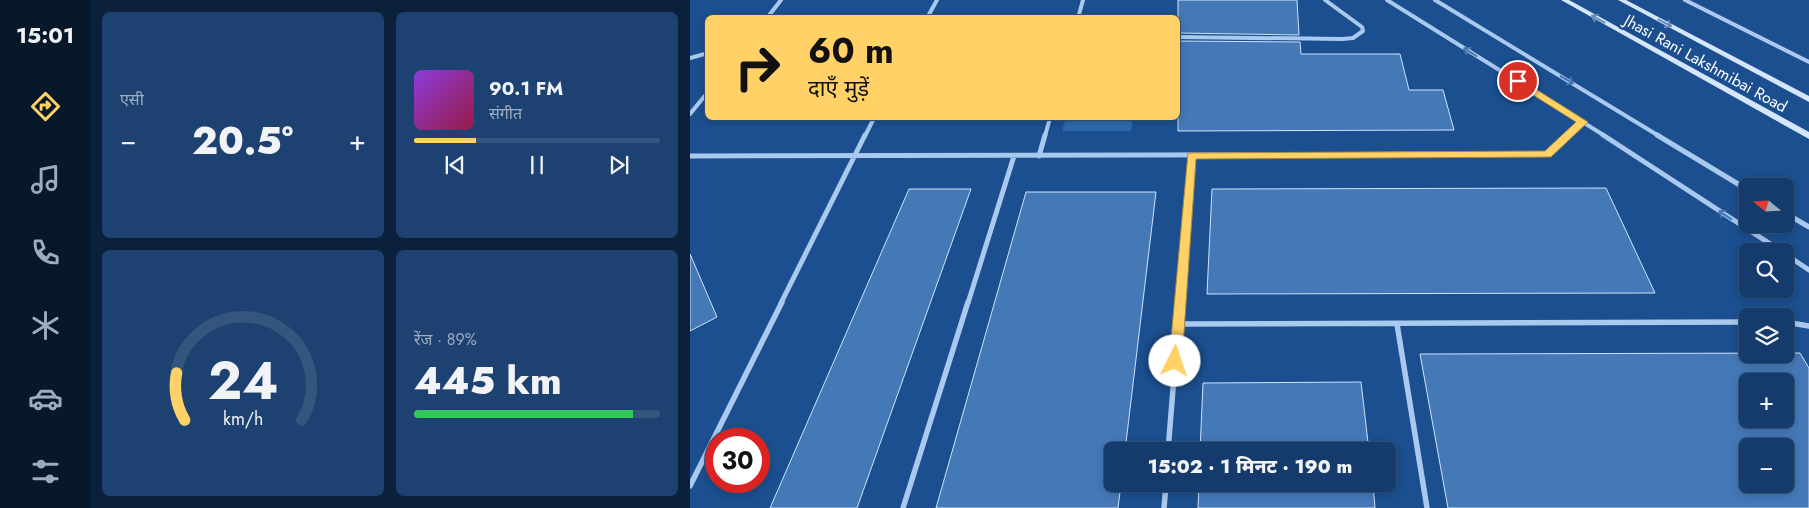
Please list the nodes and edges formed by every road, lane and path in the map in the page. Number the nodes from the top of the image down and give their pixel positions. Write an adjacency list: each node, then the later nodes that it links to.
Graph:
1 (781, 0): 10 (street)
2 (937, 0): 11 (street)
3 (1083, 0): 12 (street)
4 (1324, 0): 13 (street)
5 (1387, 0): 22 (street, one-way to 5)
6 (1435, 0): 29 (street, one-way to 29)
7 (1564, 0): 23 (main road, Jhasi Rani Lakshmibai Road, one-way to 7)
8 (1622, 0): 18 (main road, Jhasi Rani Lakshmibai Road, one-way to 18)
9 (1685, 0): 16 (street)
10 (769, 15)
11 (929, 15)
12 (1079, 15)
13 (1180, 37)
14 (705, 54): 15 (street)
15 (690, 58)
16 (1809, 62)
17 (705, 96): 19 (street)
18 (1809, 99)
19 (690, 114)
20 (873, 120): 26 (street)
21 (1049, 120): 28 (street)
22 (1583, 122): 24 (street); 32 (street, one-way to 22)
23 (1809, 136)
24 (1191, 155): 28 (street); 36 (street)
25 (690, 156): 26 (street)
26 (854, 156): 27 (street); 41 (street)
27 (1014, 156): 28 (street); 43 (street)
28 (1039, 156)
29 (1739, 185)
30 (1794, 218): 31 (street)
31 (1809, 227)
32 (1769, 243)
33 (1794, 260): 34 (street)
34 (1809, 270)
35 (1739, 322): 37 (street)
36 (1178, 324): 37 (street); 40 (street)
37 (1397, 324): 45 (street)
38 (1794, 324): 39 (street)
39 (1809, 326)
40 (1169, 442)
41 (690, 486)
42 (1165, 492): 44 (street)
43 (903, 508)
44 (1164, 508)
45 (1427, 508)

